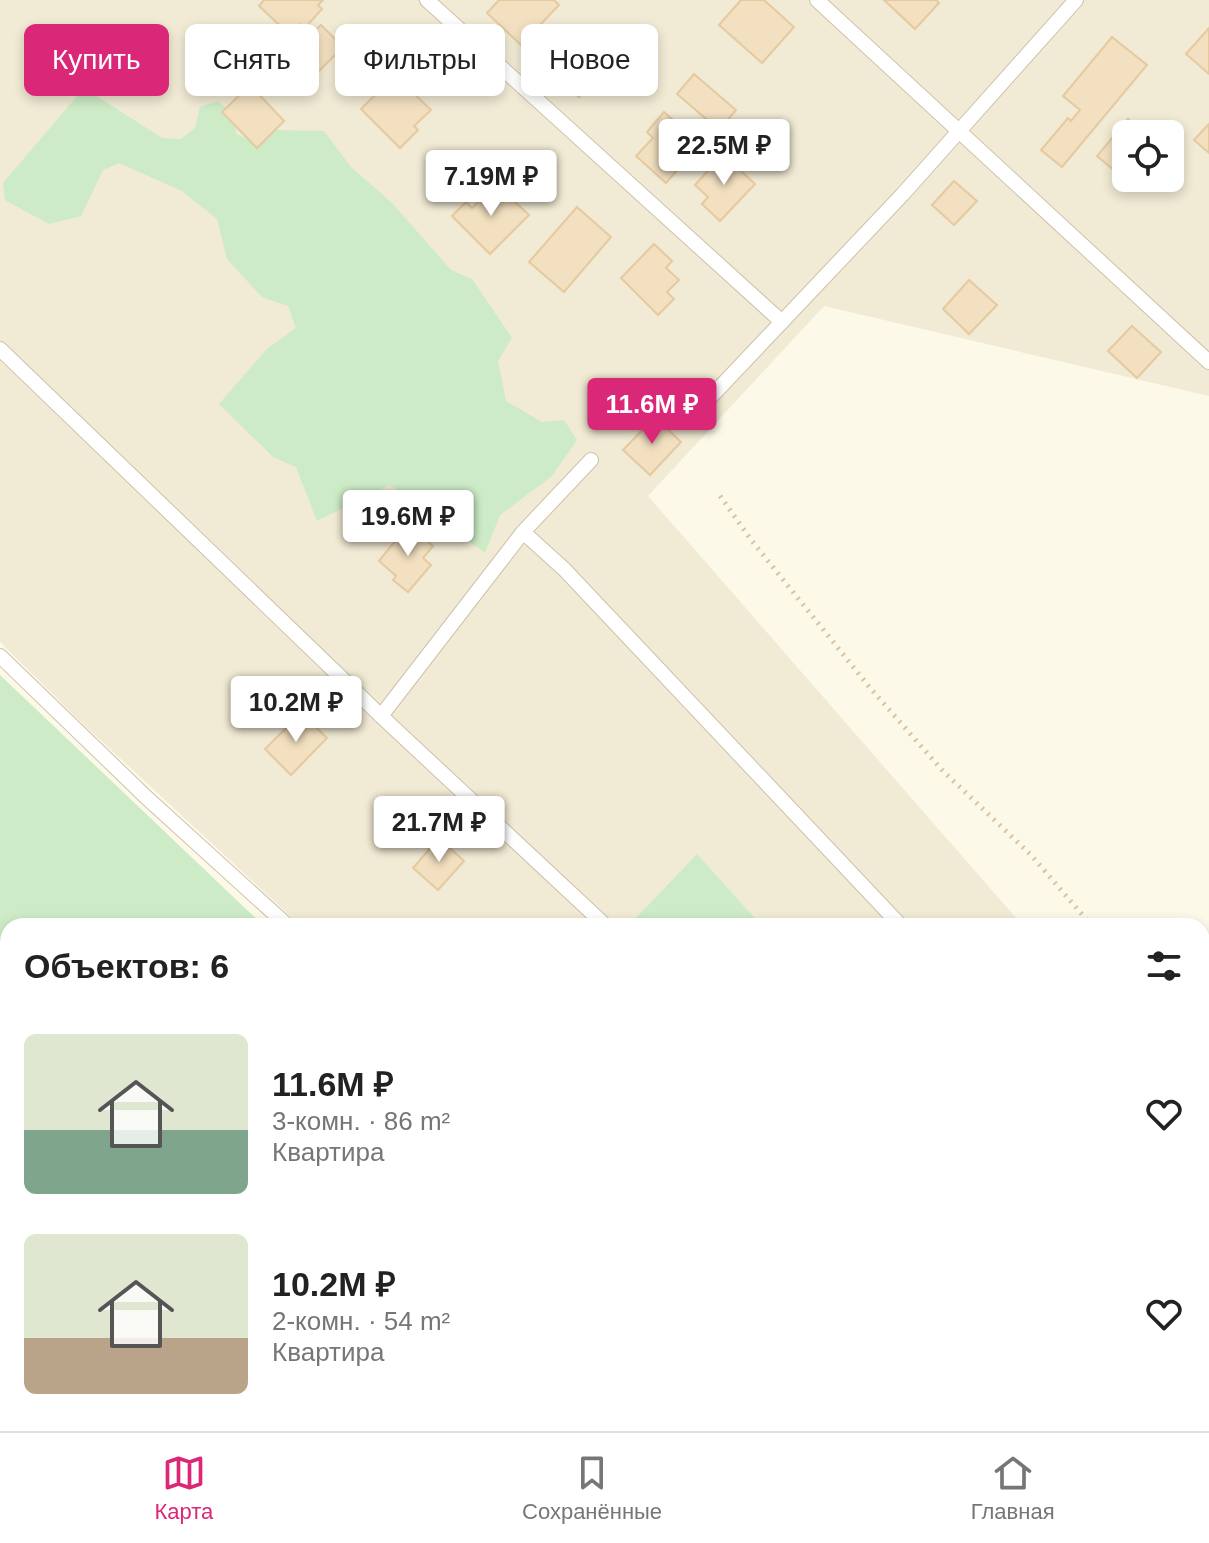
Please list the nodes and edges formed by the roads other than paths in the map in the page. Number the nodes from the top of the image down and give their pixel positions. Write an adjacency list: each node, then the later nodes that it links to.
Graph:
1 (427, 0): 5 (lane)
2 (817, 0): 4 (lane)
3 (1076, 0): 4 (lane)
4 (960, 129): 5 (lane); 7 (lane)
5 (782, 322): 8 (lane)
6 (0, 349): 12 (lane)
7 (1209, 362)
8 (706, 402)
9 (591, 460): 10 (lane)
10 (523, 532): 12 (lane); 15 (lane)
11 (0, 656): 13 (lane)
12 (381, 716): 14 (lane)
13 (279, 918)
14 (597, 918)
15 (893, 918)

